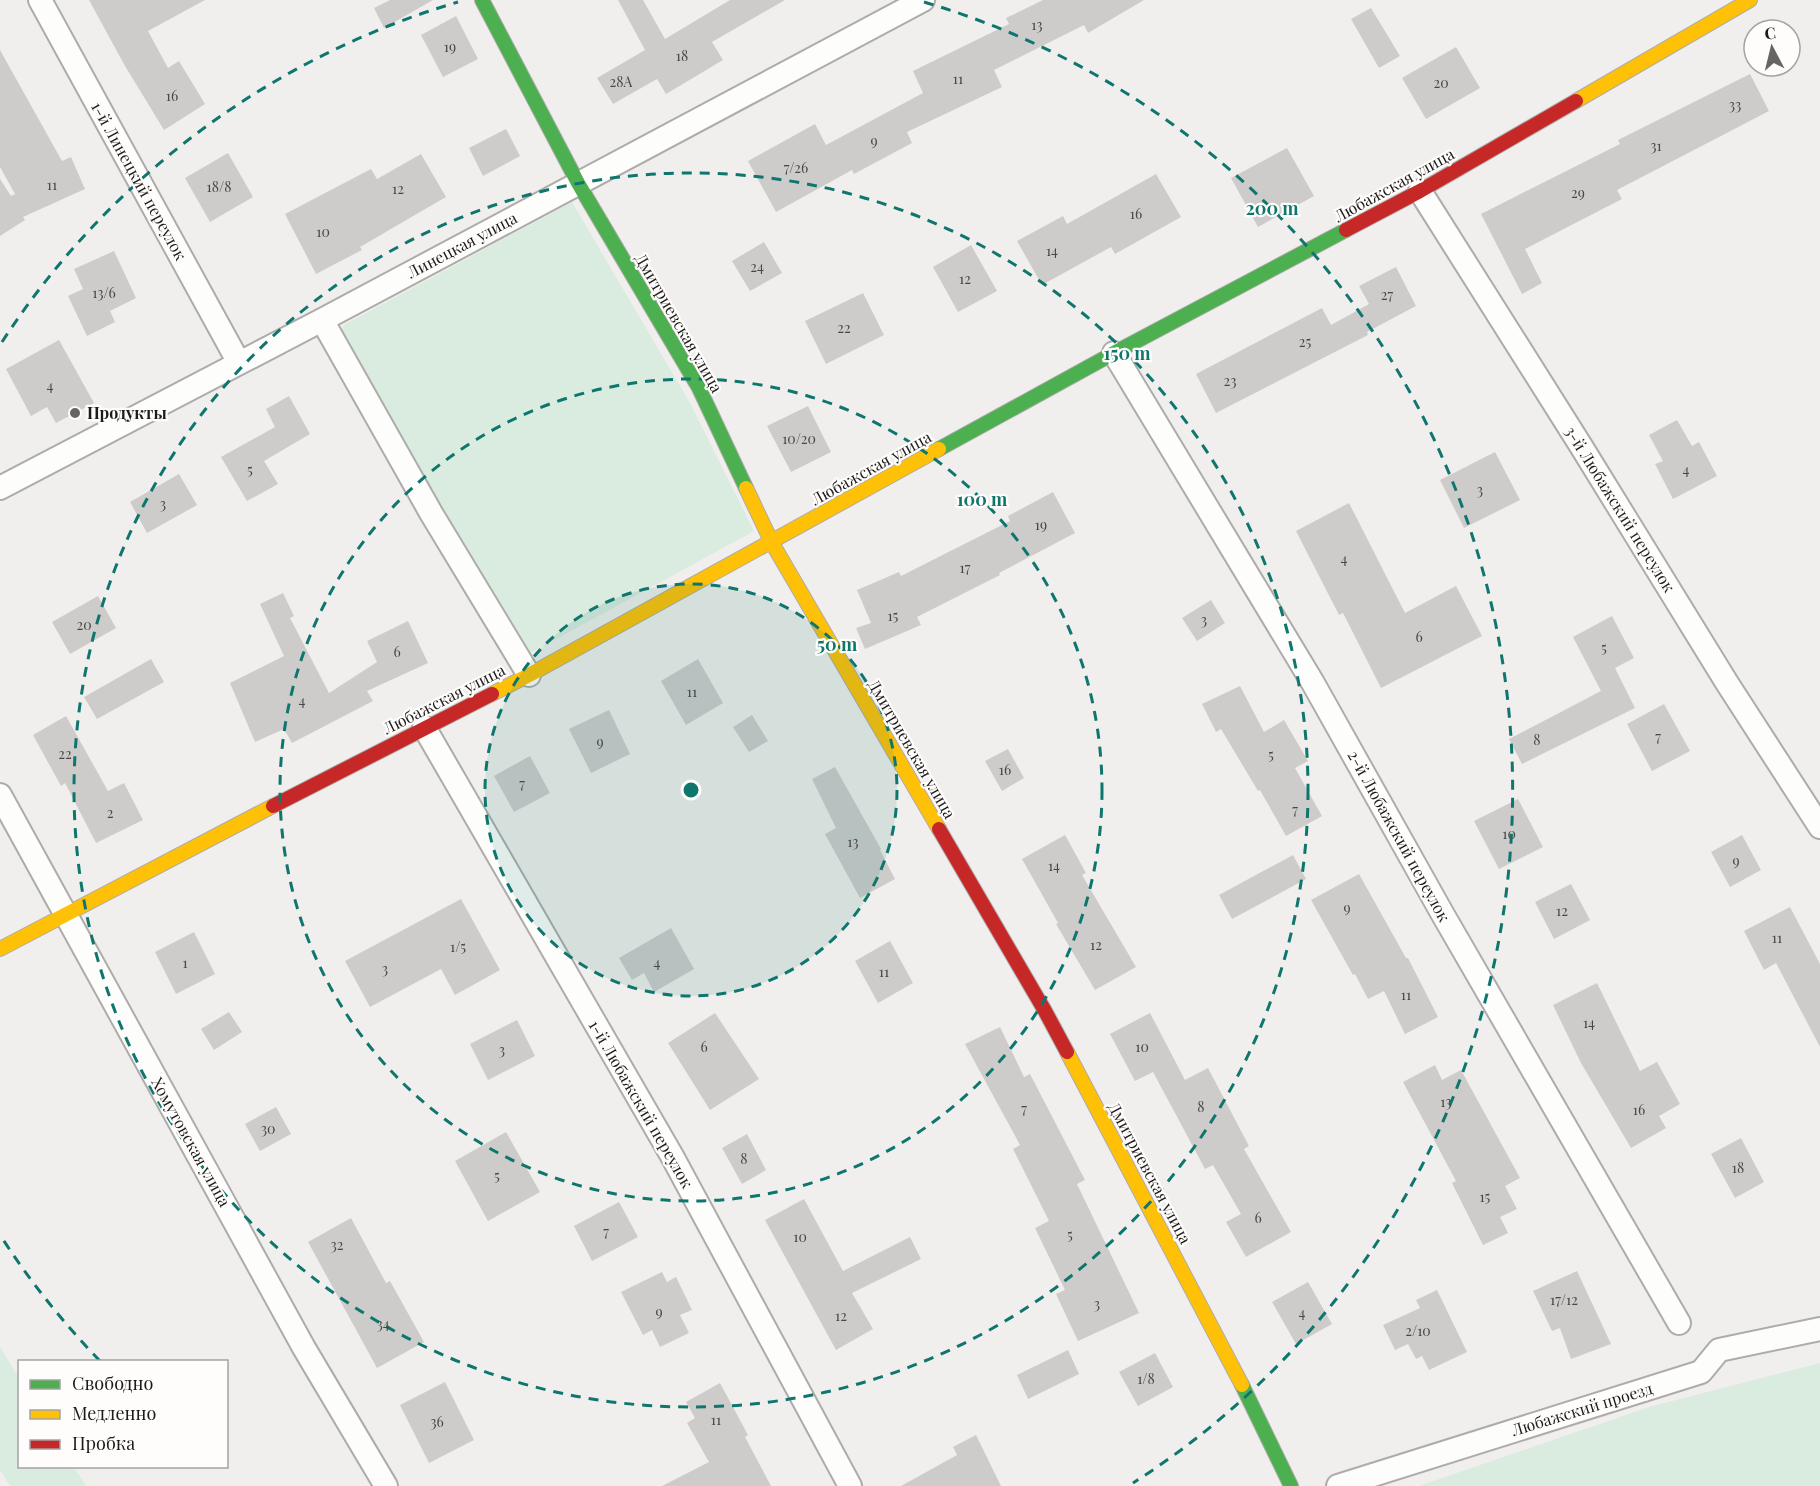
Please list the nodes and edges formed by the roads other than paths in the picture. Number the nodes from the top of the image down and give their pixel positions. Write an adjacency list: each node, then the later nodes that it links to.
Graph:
1 (40, 0): 9 (street, 1-й Линецкий переулок)
2 (482, 0): 5 (street, Дмитриевская улица)
3 (1750, 0): 6 (street, Любажская улица)
4 (919, 1): 5 (street, Линецкая улица)
5 (578, 183): 7 (street, Линецкая улица); 11 (street, Дмитриевская улица)
6 (1420, 191): 8 (street, Любажская улица); 15 (street, 3-й Любажский переулок)
7 (322, 320): 9 (street, Линецкая улица); 12 (street)
8 (1114, 353): 11 (street, Любажская улица); 18 (street, 2-й Любажский переулок)
9 (238, 363): 10 (street, Линецкая улица)
10 (0, 488)
11 (772, 543): 12 (street, Любажская улица); 22 (street, Дмитриевская улица)
12 (529, 675): 13 (street, Любажская улица)
13 (424, 727): 16 (street, Любажская улица); 21 (street, 1-й Любажский переулок)
14 (0, 795): 16 (street, Хомутовская улица)
15 (1820, 827)
16 (65, 916): 17 (street, Любажская улица); 20 (street, Хомутовская улица)
17 (0, 949)
18 (1679, 1323)
19 (1820, 1329): 23 (street, Любажский проезд)
20 (386, 1486)
21 (850, 1486)
22 (1291, 1486)
23 (1338, 1486)

